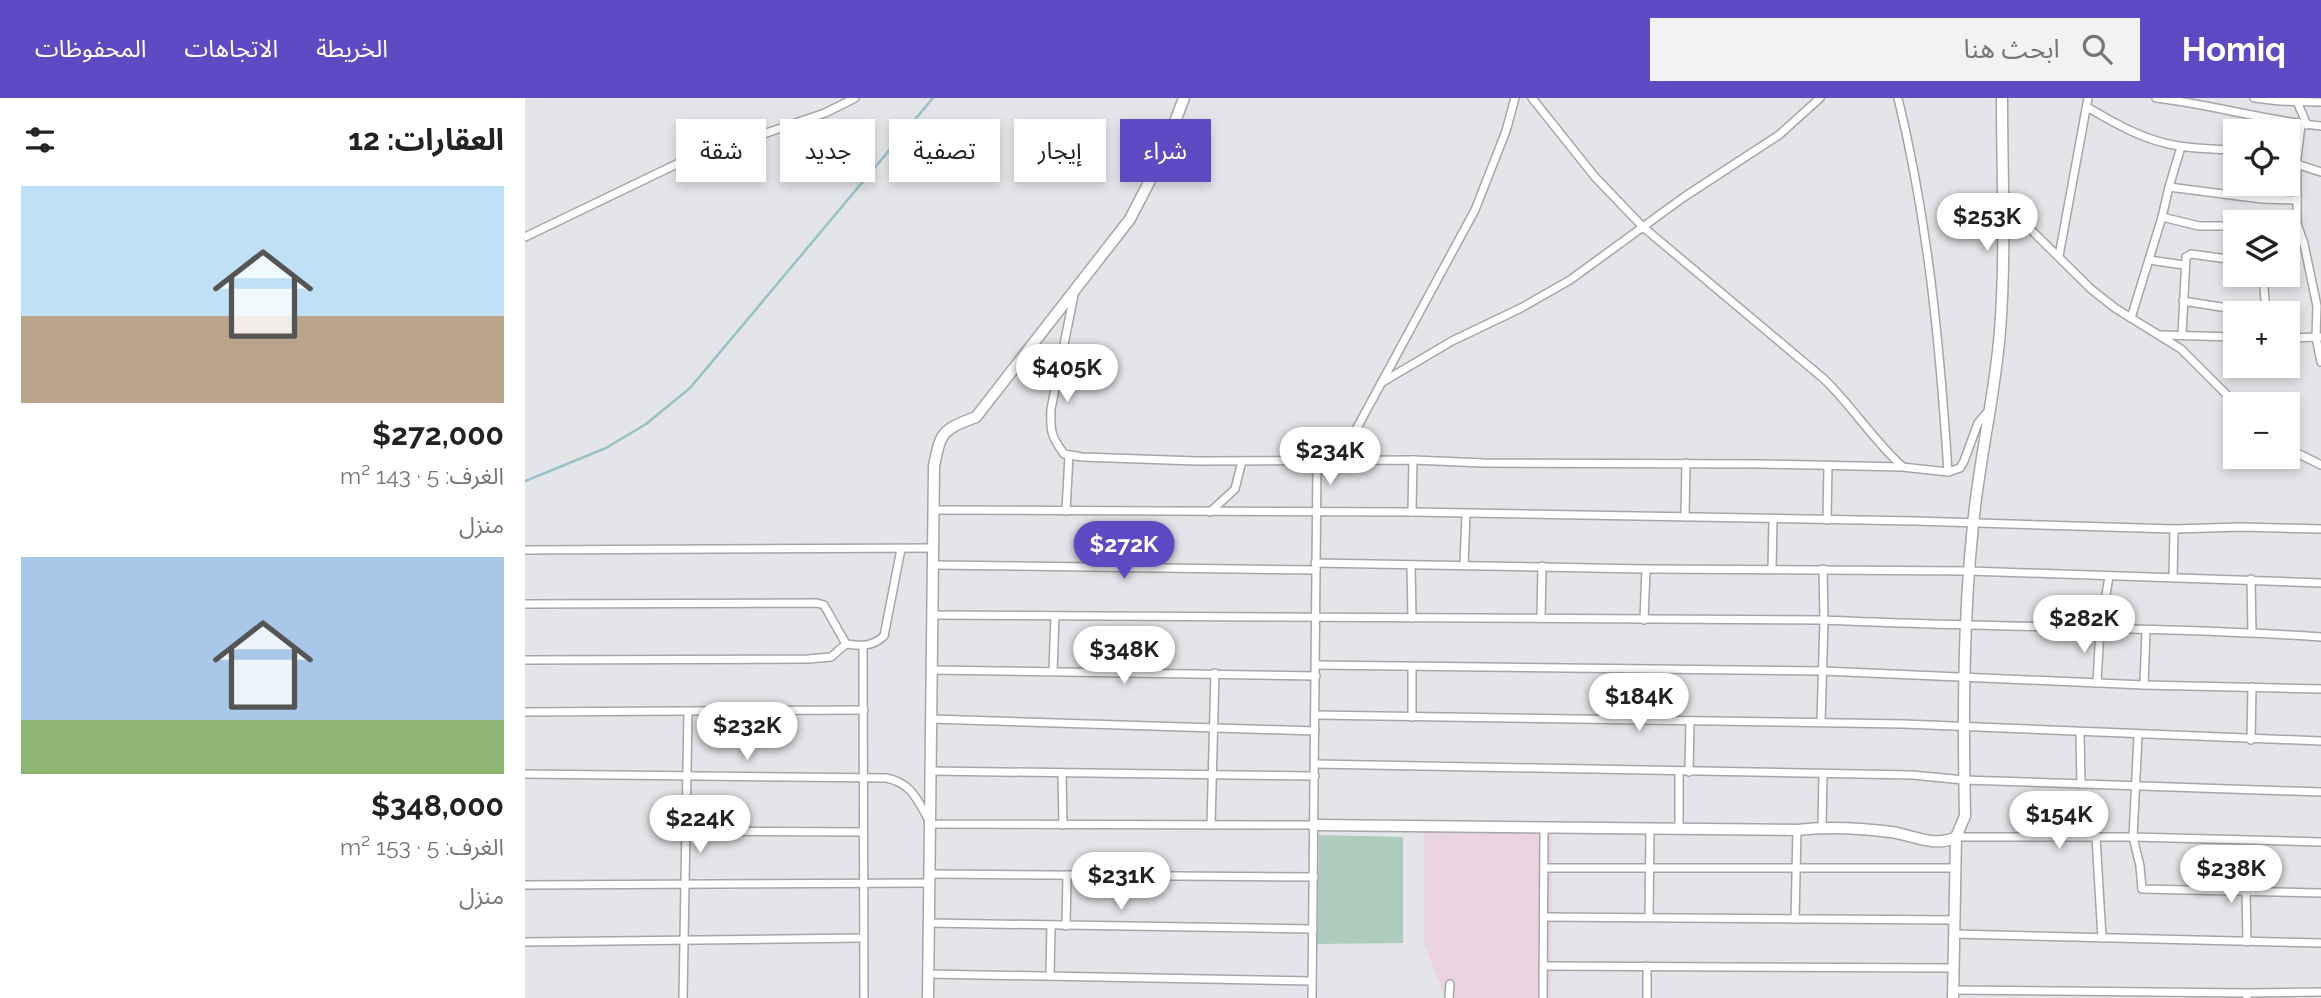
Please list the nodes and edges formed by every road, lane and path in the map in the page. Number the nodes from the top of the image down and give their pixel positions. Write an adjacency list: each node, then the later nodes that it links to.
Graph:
1 (855, 98): 30 (street)
2 (1184, 98): 35 (street)
3 (1515, 98): 45 (street)
4 (1532, 98): 28 (street)
5 (1820, 98): 28 (street)
6 (1898, 98): 58 (street)
7 (2002, 98): 22 (street)
8 (2088, 98): 13 (street)
9 (2155, 98): 14 (street)
10 (2254, 98): 11 (street)
11 (2296, 100): 12 (street); 14 (street)
12 (2321, 102)
13 (2087, 107): 16 (street); 31 (street)
14 (2304, 125): 15 (street); 17 (street)
15 (2321, 126)
16 (2181, 147): 18 (street); 21 (street)
17 (2300, 147)
18 (2223, 149)
19 (2300, 164): 20 (street)
20 (2321, 172)
21 (2169, 187): 24 (street); 26 (street)
22 (2002, 194): 31 (street); 47 (street)
23 (2297, 196): 24 (street)
24 (2297, 200): 25 (street)
25 (2297, 210)
26 (2162, 217): 27 (street); 33 (street)
27 (2223, 226)
28 (1643, 227): 45 (street); 57 (street)
29 (2300, 236): 43 (street)
30 (525, 237)
31 (2059, 256): 38 (street)
32 (2223, 258): 34 (street)
33 (2149, 260): 34 (street); 38 (street)
34 (2184, 265): 36 (street)
35 (1076, 288): 49 (street); 59 (street)
36 (2183, 301): 37 (street); 40 (street)
37 (2223, 307)
38 (2131, 318): 39 (street)
39 (2161, 335): 40 (street); 46 (street)
40 (2182, 335): 42 (street)
41 (2300, 336): 43 (street)
42 (2223, 337)
43 (2318, 337): 44 (street)
44 (2321, 362)
45 (1381, 383): 53 (street)
46 (2225, 392)
47 (1989, 409): 58 (street); 68 (street)
48 (2300, 454): 55 (street)
49 (1069, 455): 51 (street); 60 (street)
50 (1413, 460): 53 (street); 54 (street); 62 (street)
51 (1242, 461): 52 (street); 61 (street)
52 (1317, 461): 53 (street); 63 (street)
53 (1339, 461)
54 (1685, 463): 56 (street); 65 (street)
55 (2321, 465)
56 (1828, 466): 57 (street); 67 (street)
57 (1902, 467): 58 (street)
58 (1948, 472)
59 (933, 510): 60 (street); 71 (street)
60 (1066, 511): 61 (street)
61 (1209, 512): 63 (street)
62 (1412, 512): 63 (street); 64 (street)
63 (1316, 513): 77 (street)
64 (1466, 514): 65 (street); 76 (street)
65 (1685, 517): 66 (street)
66 (1773, 520): 67 (street); 80 (street)
67 (1827, 520): 68 (street)
68 (1973, 524): 69 (street); 82 (street)
69 (2174, 529): 70 (street); 84 (street)
70 (2321, 529)
71 (933, 548): 72 (street); 74 (street)
72 (901, 549): 73 (street); 101 (street)
73 (525, 550)
74 (933, 565): 77 (street); 88 (street)
75 (1411, 565): 76 (street); 77 (street); 91 (street)
76 (1464, 565): 78 (street)
77 (1316, 566): 90 (street)
78 (1542, 566): 79 (street); 92 (street)
79 (1646, 569): 80 (street); 93 (street)
80 (1772, 569): 81 (street)
81 (1823, 569): 82 (street); 94 (street)
82 (1970, 571): 83 (street); 95 (street)
83 (2109, 578): 84 (street); 96 (street)
84 (2173, 578): 85 (street)
85 (2251, 579): 86 (street); 98 (street)
86 (2321, 583)
87 (525, 604): 100 (street)
88 (932, 615): 89 (street); 105 (street)
89 (1055, 616): 90 (street); 106 (street)
90 (1315, 617): 91 (street); 103 (street)
91 (1412, 618): 92 (street)
92 (1541, 618): 93 (street)
93 (1644, 620): 94 (street)
94 (1824, 620): 95 (street); 107 (street)
95 (1966, 626): 96 (street); 110 (street)
96 (2100, 629): 97 (street); 111 (street)
97 (2147, 630): 98 (street); 112 (street)
98 (2252, 632): 99 (street)
99 (2321, 637)
100 (846, 644): 101 (street); 102 (street)
101 (863, 646): 115 (street)
102 (525, 660)
103 (1316, 666): 104 (street); 109 (street)
104 (1412, 667): 107 (street); 119 (street)
105 (932, 670): 106 (street); 120 (street)
106 (1052, 671): 108 (street)
107 (1823, 671): 110 (street); 122 (street)
108 (1215, 673): 109 (street); 124 (street)
109 (1316, 676): 118 (street)
110 (1965, 678): 111 (street); 123 (street)
111 (2097, 682): 112 (street)
112 (2144, 685): 113 (street)
113 (2252, 687): 114 (street); 128 (street)
114 (2321, 689)
115 (864, 710): 116 (street); 140 (street)
116 (688, 711): 117 (street); 137 (street)
117 (525, 712)
118 (1315, 715): 119 (street); 125 (street)
119 (1412, 717): 121 (street)
120 (931, 719): 124 (street); 131 (street)
121 (1691, 720): 122 (street); 133 (street)
122 (1821, 722): 123 (street)
123 (1963, 727): 126 (street); 141 (street)
124 (1214, 729): 125 (street); 138 (street)
125 (1315, 731): 130 (street)
126 (2080, 733): 127 (street); 142 (street)
127 (2138, 736): 128 (street); 143 (street)
128 (2251, 740): 129 (street)
129 (2321, 741)
130 (1314, 764): 132 (street); 139 (street)
131 (931, 771): 134 (street); 145 (street)
132 (1679, 772): 133 (street); 152 (street)
133 (1689, 772): 136 (street)
134 (1062, 773): 138 (street); 146 (street)
135 (525, 774): 137 (street)
136 (1823, 774): 141 (street); 149 (street)
137 (687, 775): 140 (street); 153 (street)
138 (1212, 775): 139 (street); 147 (street)
139 (1314, 776): 148 (street)
140 (863, 777): 145 (street); 155 (street)
141 (1964, 780): 142 (street); 157 (street)
142 (2081, 784): 143 (street)
143 (2135, 786): 144 (street); 156 (street)
144 (2321, 792)
145 (931, 824): 146 (street); 166 (street)
146 (1063, 825): 147 (street)
147 (1211, 825): 148 (street)
148 (1315, 825): 150 (street); 165 (street)
149 (1822, 827): 154 (street); 157 (street)
150 (1544, 828): 151 (street); 160 (street)
151 (1650, 829): 152 (street); 161 (street)
152 (1679, 830): 154 (street)
153 (686, 831): 155 (street); 167 (street)
154 (1797, 831): 162 (street)
155 (863, 832): 168 (street)
156 (2133, 836): 158 (street); 159 (street); 170 (street)
157 (1956, 837): 158 (street); 163 (street)
158 (2096, 837): 182 (street)
159 (2321, 842)
160 (1545, 868): 161 (street); 172 (street)
161 (1649, 868): 162 (street); 173 (street)
162 (1797, 868): 163 (street); 174 (street)
163 (1955, 868): 175 (street)
164 (1067, 875): 165 (street); 166 (street); 178 (street)
165 (1314, 877): 179 (street)
166 (930, 879): 168 (street); 176 (street)
167 (685, 884): 168 (street); 169 (street); 183 (street)
168 (863, 884): 181 (street)
169 (525, 885)
170 (2246, 891): 171 (street); 185 (street)
171 (2321, 893)
172 (1544, 917): 173 (street); 187 (street)
173 (1649, 917): 174 (street)
174 (1795, 919): 175 (street)
175 (1955, 920): 180 (street)
176 (929, 923): 177 (street); 190 (street)
177 (1051, 925): 178 (street); 191 (street)
178 (1066, 926): 179 (street)
179 (1313, 929): 192 (street)
180 (1954, 934): 182 (street); 189 (street)
181 (863, 938): 183 (street); 199 (street)
182 (2102, 938): 185 (street)
183 (684, 940): 184 (street); 198 (street)
184 (525, 942)
185 (2247, 942): 186 (street)
186 (2321, 943)
187 (1544, 966): 188 (street); 203 (street)
188 (1647, 966): 189 (street); 204 (street)
189 (1954, 968): 195 (street)
190 (929, 974): 191 (street); 200 (street)
191 (1050, 976): 192 (street)
192 (1312, 981): 201 (street)
193 (1450, 984): 202 (street)
194 (2321, 992): 197 (street)
195 (1954, 994): 196 (street)
196 (2103, 994): 197 (street)
197 (2246, 996)
198 (683, 998)
199 (864, 998)
200 (928, 998)
201 (1312, 998)
202 (1450, 998)
203 (1543, 998)
204 (1647, 998)

